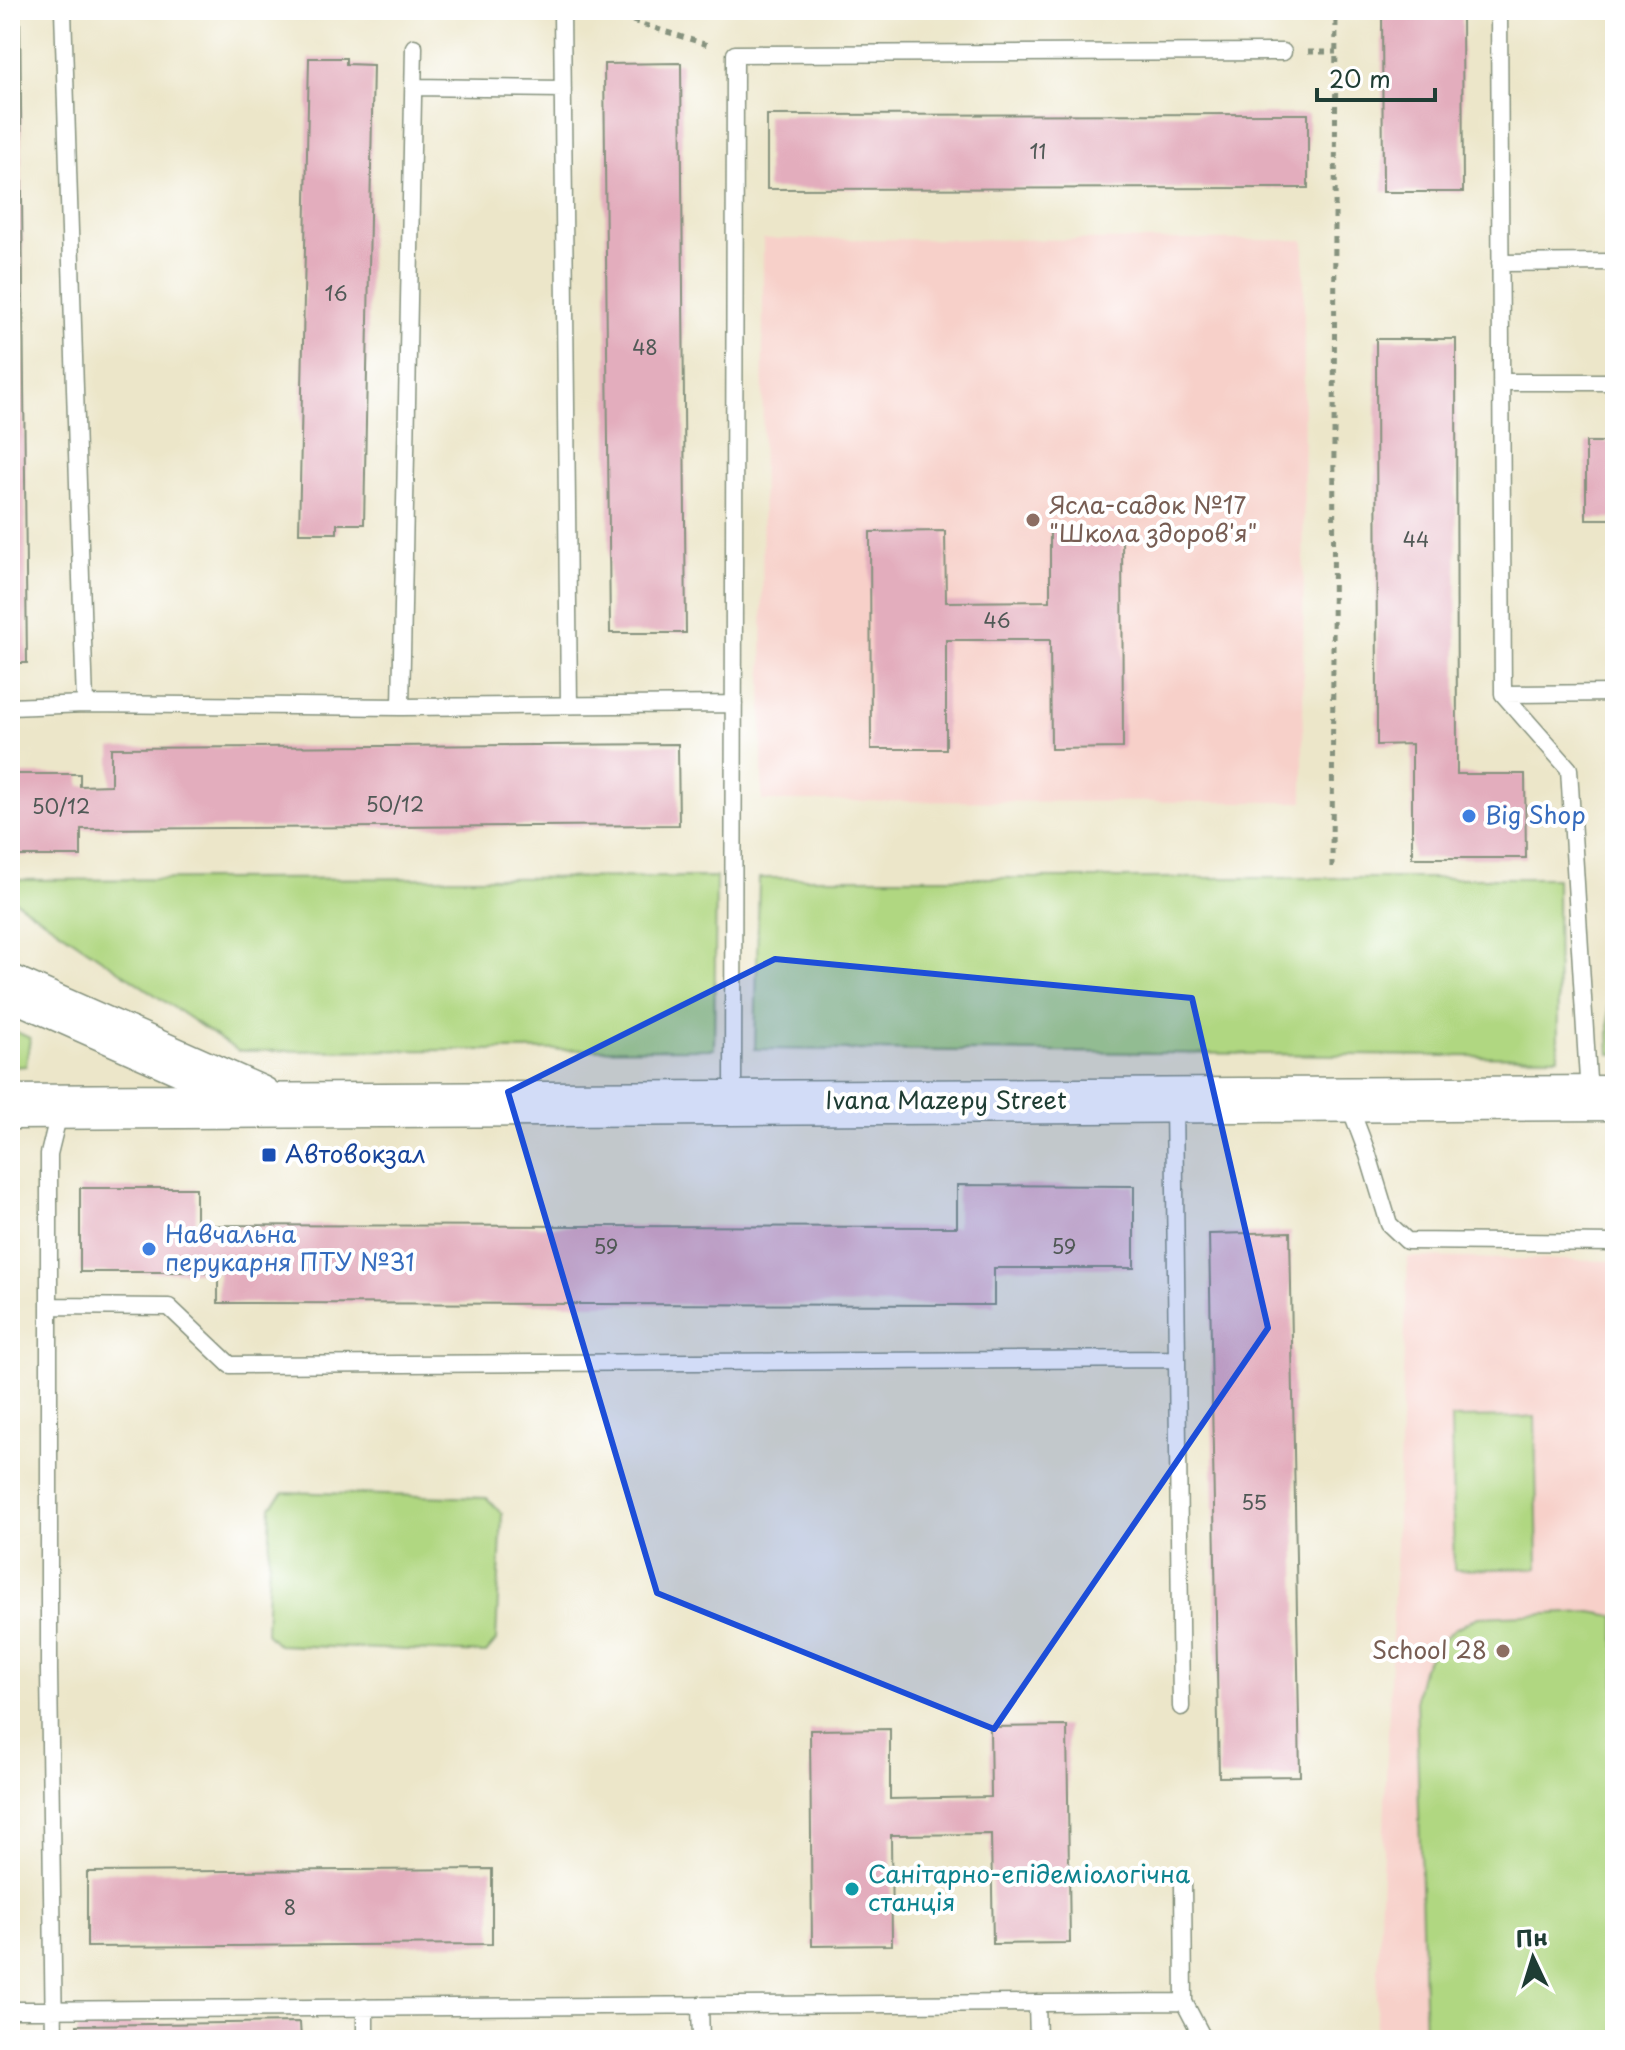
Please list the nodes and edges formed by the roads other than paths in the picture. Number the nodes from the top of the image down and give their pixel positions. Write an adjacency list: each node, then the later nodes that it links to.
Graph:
1 (63, 10): 14 (lane)
2 (562, 10): 7 (lane)
3 (1499, 10): 9 (lane)
4 (414, 47): 6 (lane)
5 (1283, 52): 15 (lane)
6 (414, 87): 7 (lane); 18 (lane)
7 (563, 89): 16 (lane)
8 (1615, 262): 9 (lane)
9 (1500, 263): 10 (lane)
10 (1501, 382): 11 (lane); 13 (lane)
11 (1615, 382)
12 (1615, 693): 13 (lane)
13 (1503, 694): 20 (lane)
14 (85, 704): 17 (lane); 18 (lane)
15 (734, 704): 16 (lane); 23 (lane)
16 (569, 705): 18 (lane)
17 (10, 707)
18 (401, 707)
19 (10, 987): 24 (main road, Ivana Mazepy Street)
20 (1602, 1098): 21 (main road, Ivana Mazepy Street)
21 (1347, 1099): 22 (main road, Ivana Mazepy Street); 27 (lane)
22 (1174, 1100): 23 (main road, Ivana Mazepy Street); 29 (lane)
23 (733, 1103): 24 (main road, Ivana Mazepy Street)
24 (277, 1105): 26 (main road, Ivana Mazepy Street)
25 (10, 1107): 26 (main road, Ivana Mazepy Street)
26 (60, 1107): 28 (lane)
27 (1615, 1243)
28 (49, 1306): 29 (lane); 36 (lane)
29 (1177, 1359): 30 (lane)
30 (1181, 1707)
31 (1183, 1883): 32 (lane)
32 (1184, 2002): 33 (lane); 42 (lane)
33 (1037, 2003): 34 (lane); 41 (lane)
34 (700, 2005): 35 (lane); 40 (lane)
35 (365, 2007): 36 (lane); 39 (lane)
36 (53, 2009): 37 (lane); 38 (lane)
37 (10, 2010)
38 (54, 2040)
39 (365, 2040)
40 (701, 2040)
41 (1038, 2040)
42 (1204, 2040)

